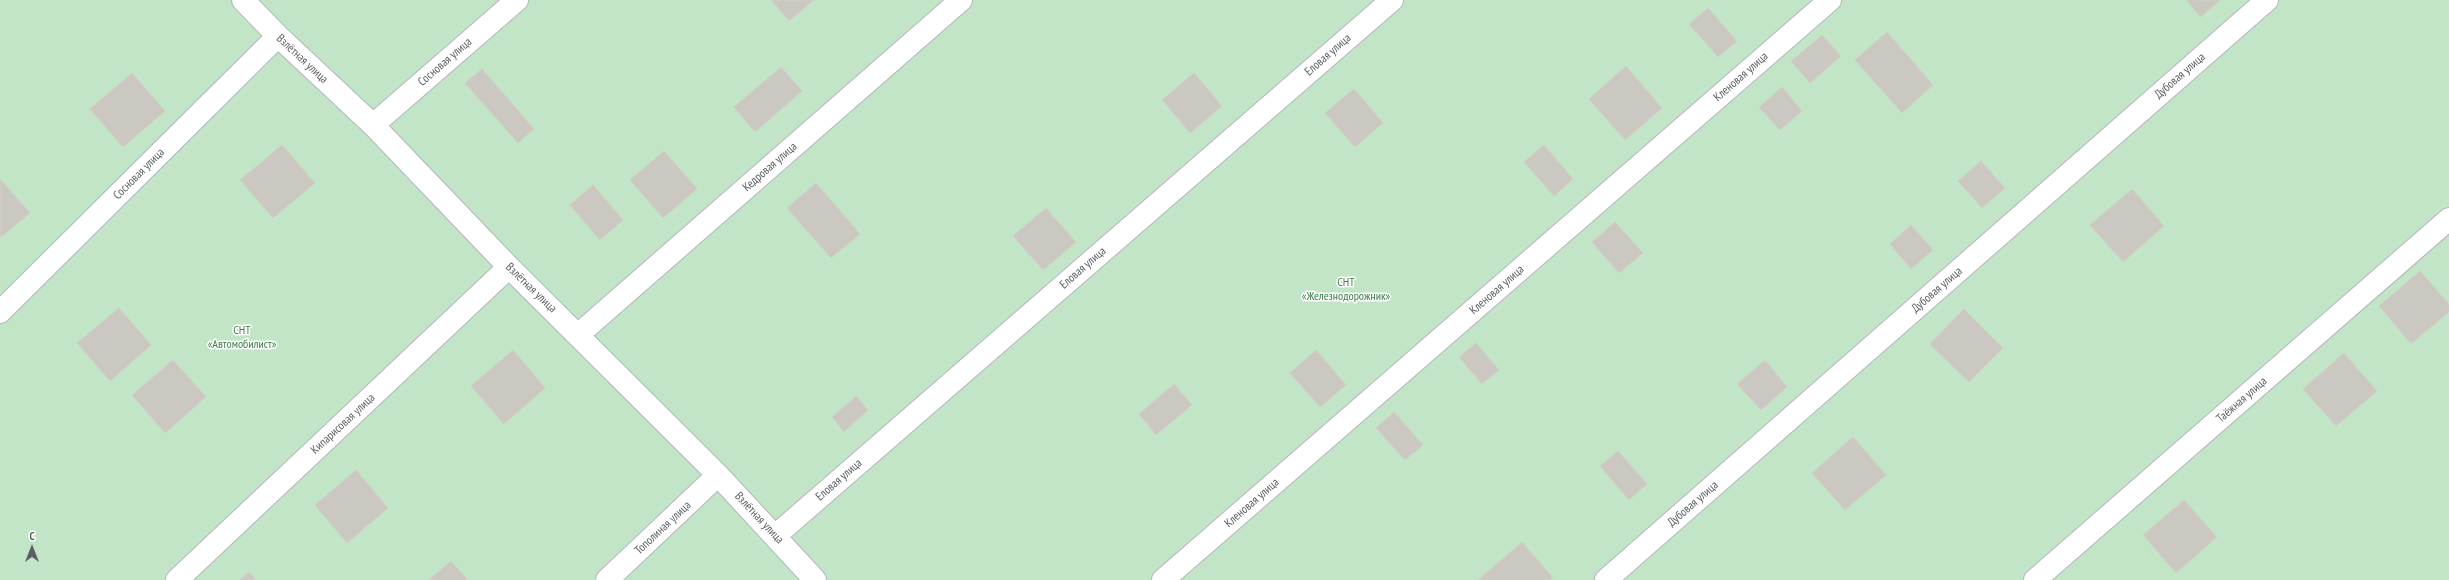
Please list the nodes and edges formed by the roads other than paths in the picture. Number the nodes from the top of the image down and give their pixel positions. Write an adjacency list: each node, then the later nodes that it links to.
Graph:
1 (243, 0): 7 (street, Взлётная улица)
2 (516, 0): 8 (street, Сосновая улица)
3 (961, 0): 12 (street, Кедровая улица)
4 (1392, 0): 14 (street, Еловая улица)
5 (1830, 0): 18 (street, Кленовая улица)
6 (2267, 0): 19 (street, Дубовая улица)
7 (278, 36): 8 (street, Взлётная улица); 11 (street, Сосновая улица)
8 (373, 125): 10 (street, Взлётная улица)
9 (2449, 219): 20 (street, Таёжная улица)
10 (509, 267): 12 (street, Взлётная улица); 15 (street, Кипарисовая улица)
11 (0, 312)
12 (579, 334): 13 (street, Взлётная улица)
13 (718, 475): 14 (street, Взлётная улица); 16 (street, Тополиная улица)
14 (775, 536): 17 (street, Взлётная улица)
15 (177, 580)
16 (607, 580)
17 (815, 580)
18 (1163, 580)
19 (1606, 580)
20 (2035, 580)

